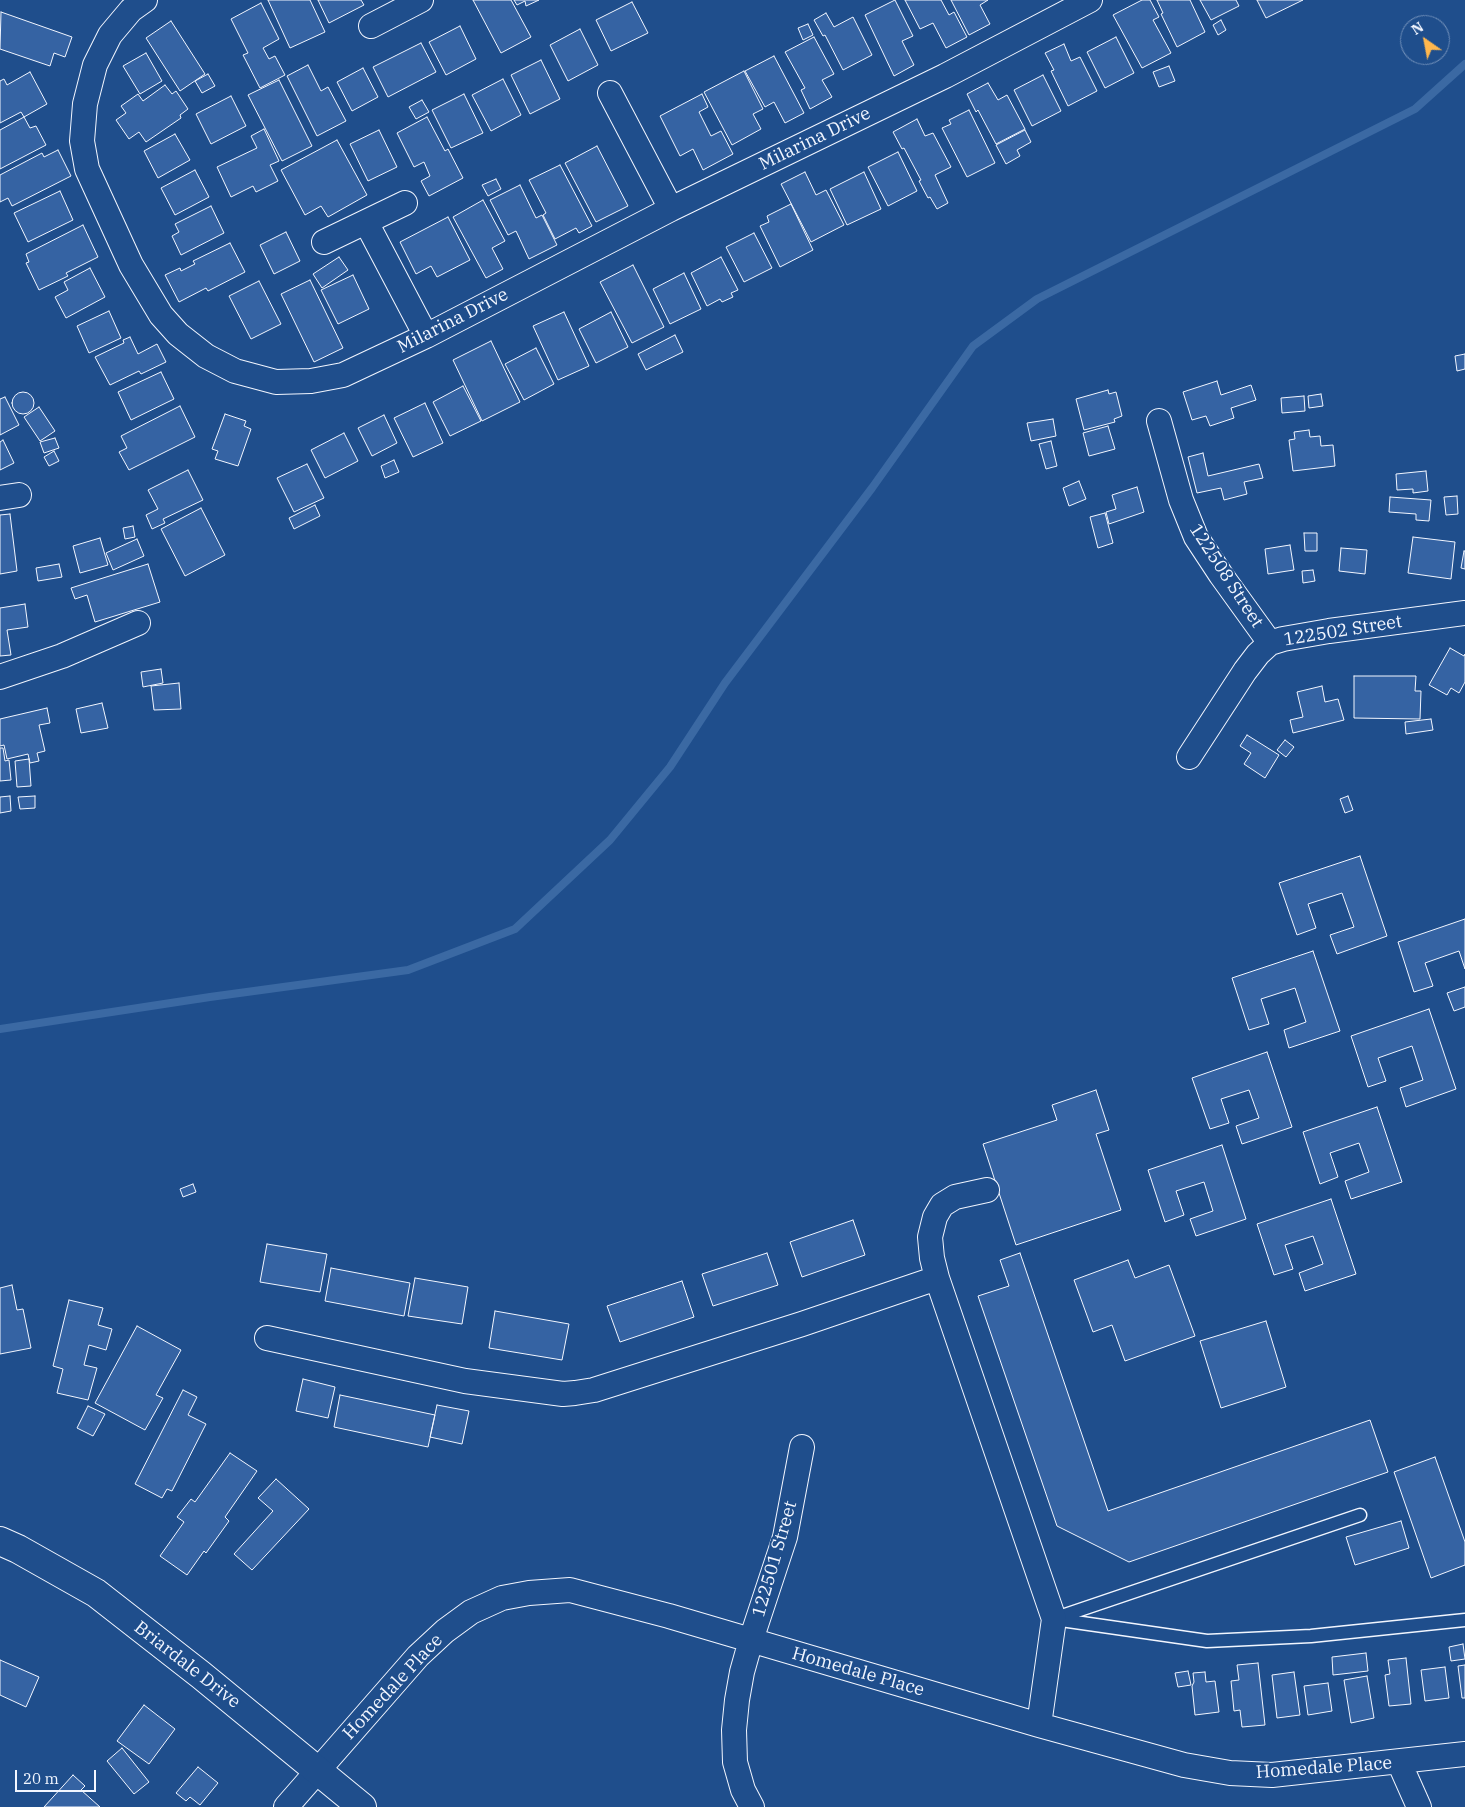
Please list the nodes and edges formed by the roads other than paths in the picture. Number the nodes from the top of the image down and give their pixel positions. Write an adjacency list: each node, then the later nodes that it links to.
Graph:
1 (145, 0): 11 (street, Milarina Drive)
2 (1090, 0): 4 (street, Milarina Drive)
3 (411, 2): 5 (street)
4 (1055, 8): 8 (street, Milarina Drive)
5 (372, 26)
6 (610, 93): 8 (street)
7 (406, 203): 9 (street)
8 (671, 209): 11 (street, Milarina Drive)
9 (366, 222): 10 (street); 11 (street)
10 (324, 242)
11 (426, 336)
12 (1159, 422): 15 (street, 122508 Street)
13 (1465, 613): 15 (street, 122502 Street)
14 (138, 623): 16 (street)
15 (1270, 643): 17 (street, 122502 Street)
16 (0, 677)
17 (1189, 756)
18 (987, 1190): 19 (street)
19 (937, 1278): 20 (street); 24 (street)
20 (267, 1338)
21 (802, 1447): 26 (street, 122501 Street)
22 (1360, 1516): 24 (lane)
23 (0, 1541): 30 (street, Briardale Drive)
24 (1054, 1619): 25 (lane); 27 (street)
25 (1465, 1620)
26 (751, 1640): 27 (street, Homedale Place); 30 (street, Homedale Place); 33 (street, 122501 Street)
27 (1039, 1725): 29 (street, Homedale Place)
28 (1465, 1754): 29 (street, Homedale Place)
29 (1399, 1762): 34 (street)
30 (318, 1770): 31 (street, Homedale Place); 32 (street, Briardale Drive)
31 (286, 1807)
32 (362, 1807)
33 (752, 1807)
34 (1419, 1807)

